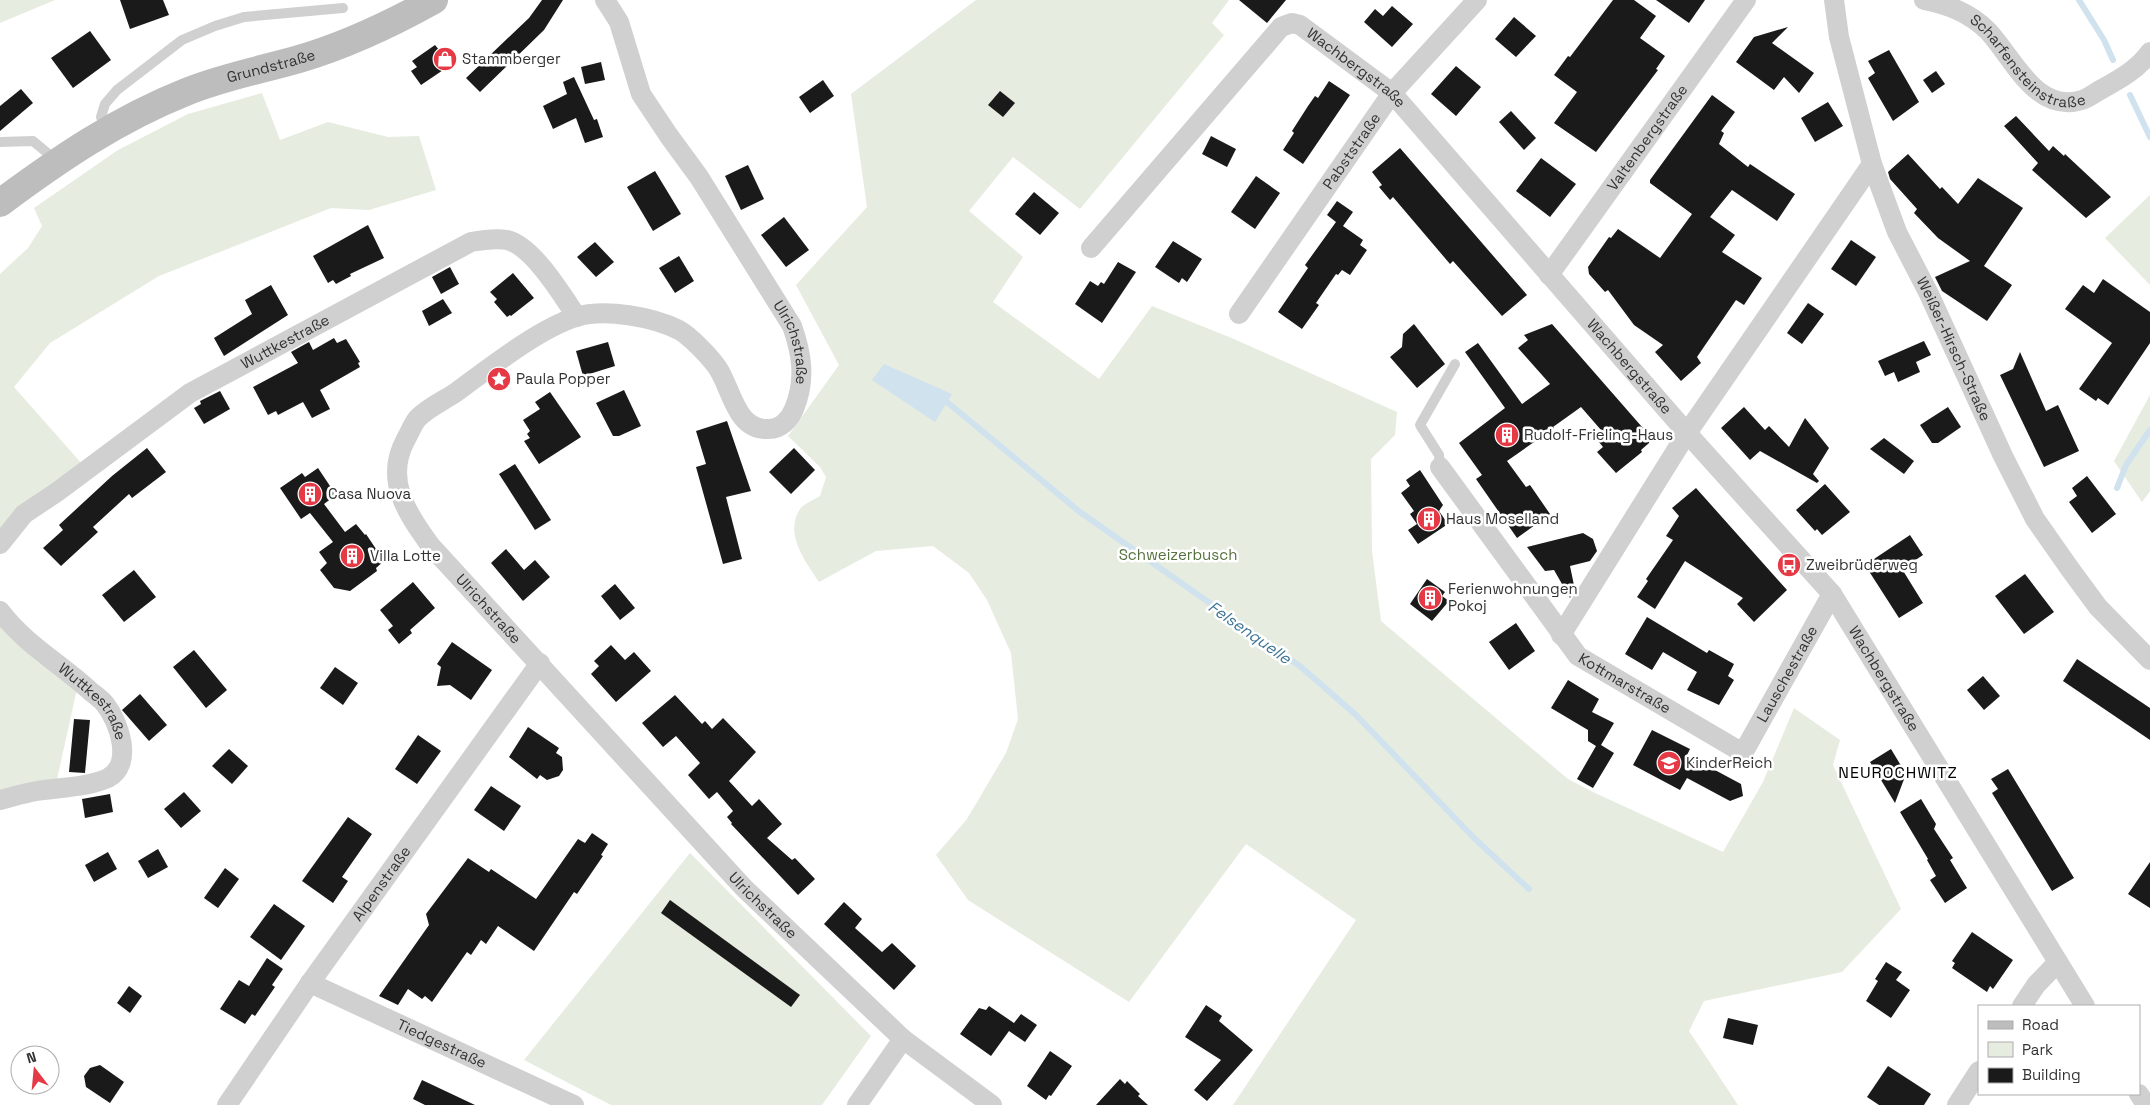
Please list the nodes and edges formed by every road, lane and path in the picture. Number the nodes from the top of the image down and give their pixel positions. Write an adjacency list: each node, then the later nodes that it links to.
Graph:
1 (434, 0): 10 (main road, Grundstraße)
2 (605, 0): 18 (street, Ulrichstraße)
3 (1477, 0): 9 (street, Pabststraße)
4 (1746, 0): 16 (street, Valtenbergstraße)
5 (1834, 0): 13 (street, Weißer-Hirsch-Straße)
6 (1924, 0): 8 (street, Scharfensteinstraße)
7 (343, 8): 10 (lane)
8 (2150, 52)
9 (1392, 93): 15 (street, Wachbergstraße); 16 (street, Wachbergstraße); 17 (street, Pabststraße)
10 (107, 130): 12 (main road, Grundstraße)
11 (0, 142): 12 (lane)
12 (57, 161): 14 (main road, Grundstraße)
13 (1872, 164): 20 (street); 26 (street, Weißer-Hirsch-Straße)
14 (0, 203)
15 (1090, 248)
16 (1549, 275): 20 (street, Wachbergstraße)
17 (1239, 314)
18 (577, 317): 22 (street, Wuttkestraße); 27 (street, Ulrichstraße)
19 (1455, 364): 21 (lane)
20 (1687, 433): 23 (street, Wachbergstraße); 25 (street)
21 (1440, 467): 25 (street, Kottmarstraße)
22 (0, 544)
23 (1832, 594): 28 (street, Lauschestraße); 30 (street, Wachbergstraße)
24 (0, 611): 29 (street, Wuttkestraße)
25 (1562, 635): 28 (street, Kottmarstraße)
26 (2150, 660)
27 (540, 663): 31 (street, Alpenstraße); 34 (street, Ulrichstraße)
28 (1743, 753)
29 (0, 800)
30 (2058, 962): 32 (street); 33 (street, Wachbergstraße)
31 (310, 983): 36 (street, Alpenstraße); 37 (street, Tiedgestraße)
32 (2023, 1005)
33 (2084, 1005)
34 (903, 1039): 38 (street); 39 (street, Ulrichstraße)
35 (1978, 1073): 40 (street)
36 (227, 1105)
37 (574, 1105)
38 (857, 1105)
39 (992, 1105)
40 (1956, 1105)

